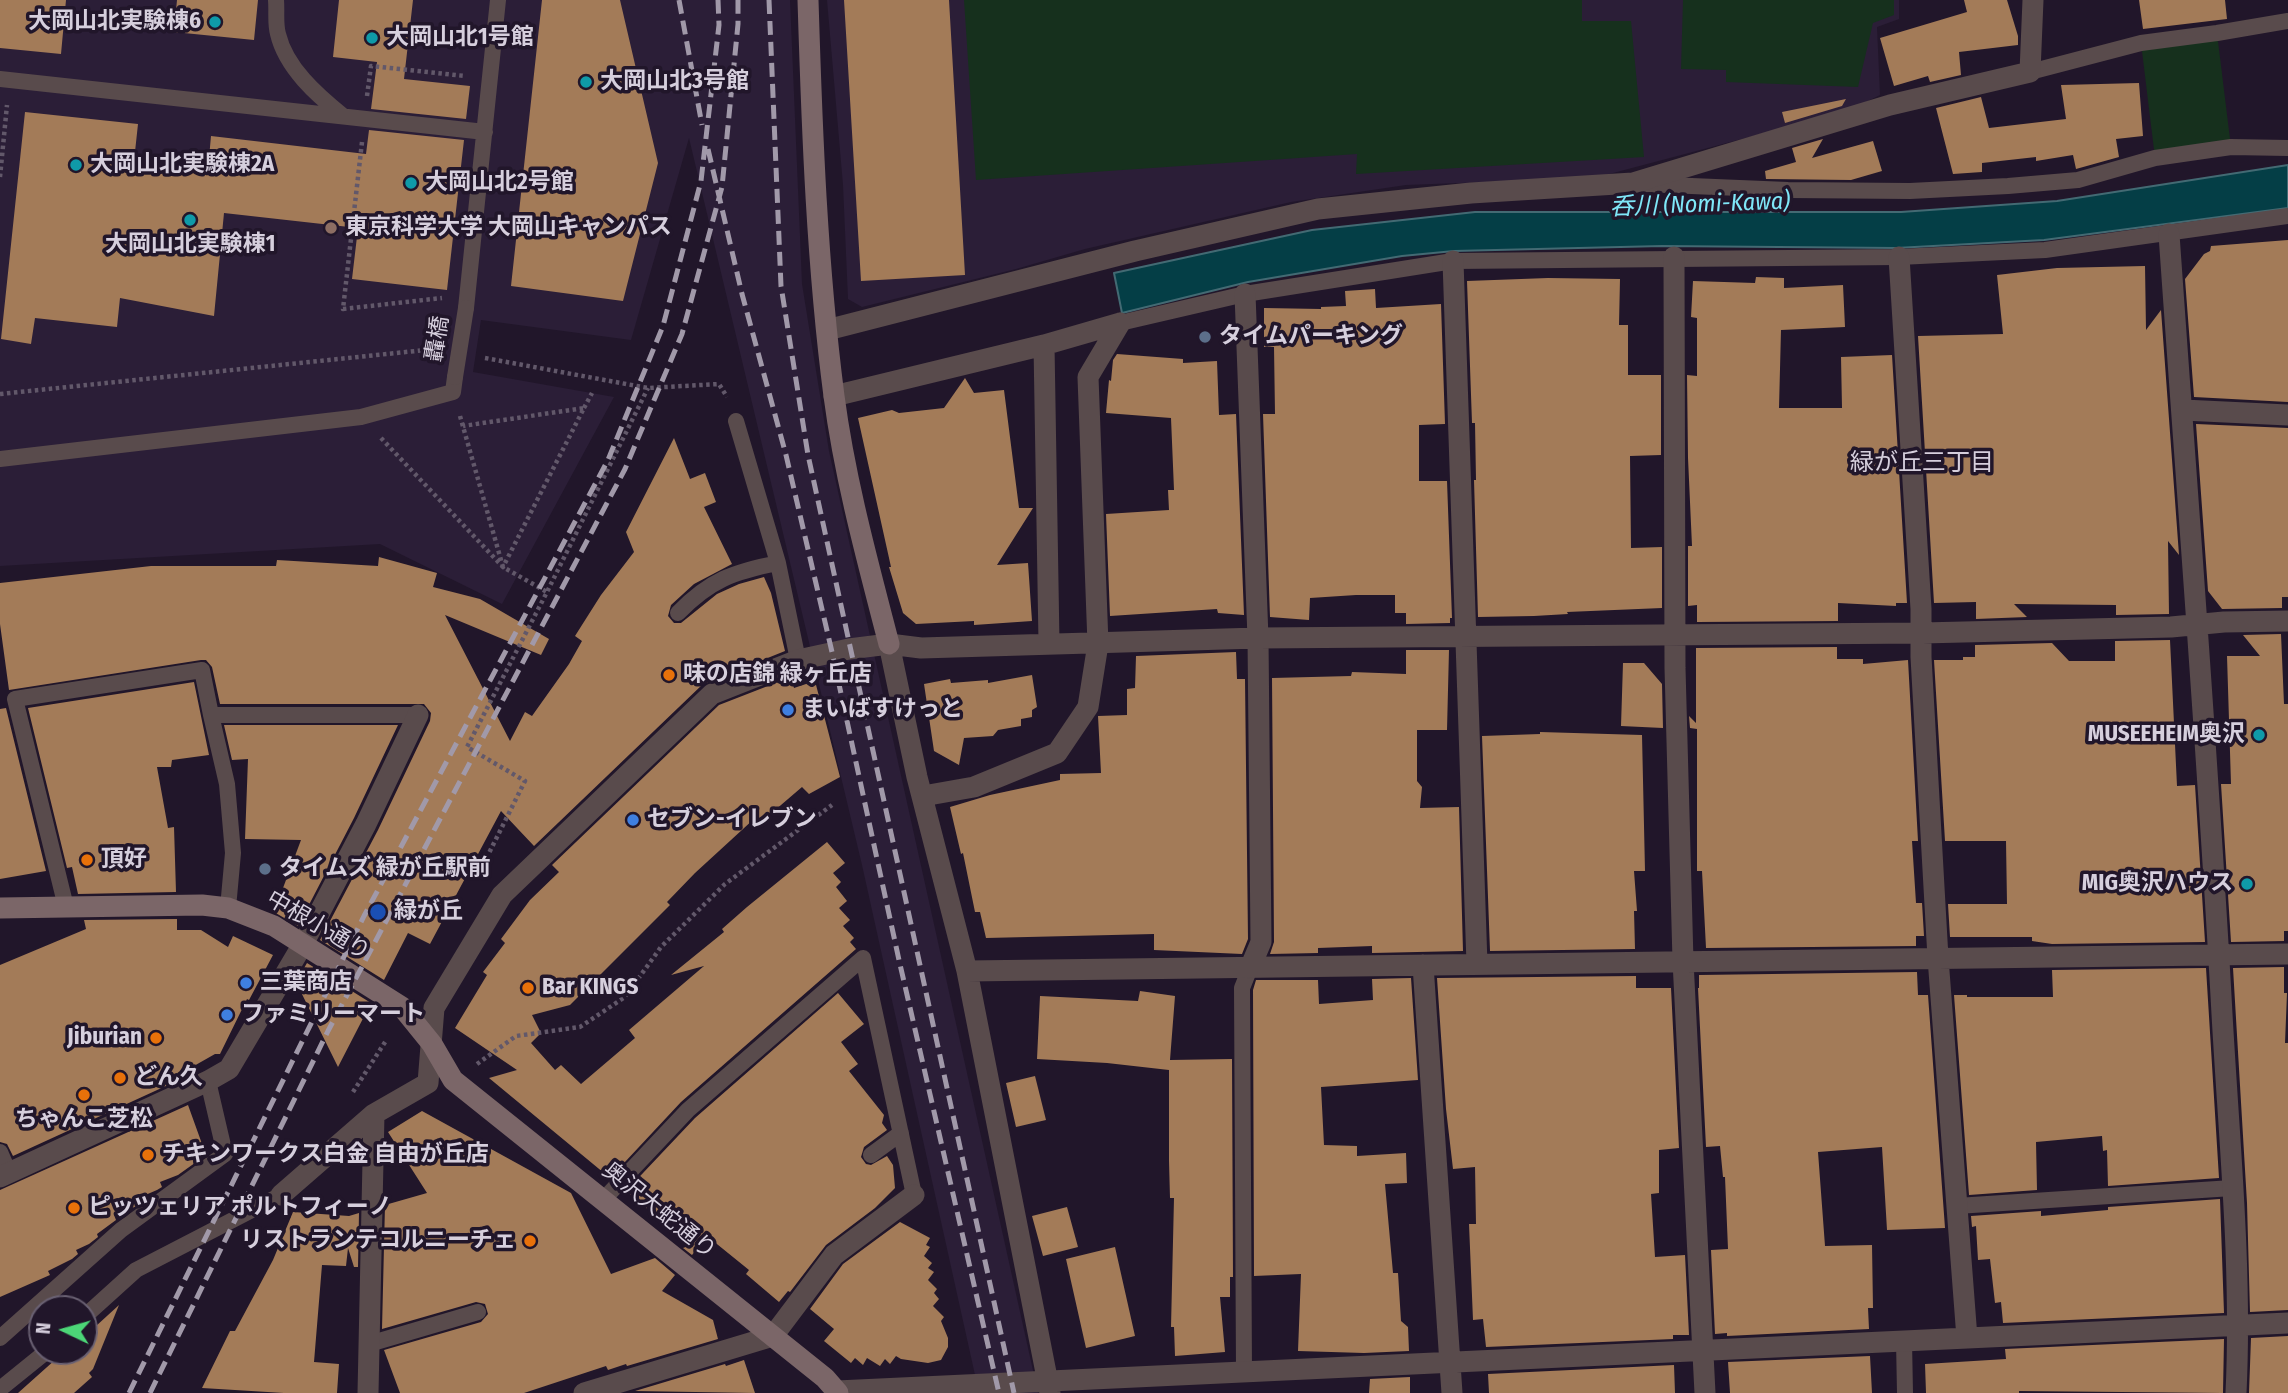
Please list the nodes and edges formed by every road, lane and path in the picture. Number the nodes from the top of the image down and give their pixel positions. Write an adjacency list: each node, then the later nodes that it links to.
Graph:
1 (276, 0): 9 (lane)
2 (498, 0): 7 (lane, 轟橋)
3 (808, 0): 23 (street)
4 (2033, 0): 6 (street)
5 (2288, 21): 6 (lane)
6 (2030, 72): 14 (street)
7 (490, 78): 10 (path); 11 (lane, 轟橋)
8 (5, 80): 9 (lane); 13 (path)
9 (344, 117): 10 (lane)
10 (365, 119): 11 (lane); 21 (path)
11 (485, 132): 21 (lane, 轟橋)
12 (2288, 148): 14 (lane)
13 (0, 177)
14 (1633, 183): 23 (street)
15 (2288, 216): 16 (lane)
16 (2169, 234): 18 (lane); 33 (street)
17 (1674, 257): 18 (lane); 19 (lane); 46 (street)
18 (1899, 257): 45 (street)
19 (1453, 261): 20 (lane); 47 (street)
20 (1245, 294): 22 (lane); 48 (street)
21 (467, 304): 27 (lane, 轟橋, bridge)
22 (1120, 323): 24 (street); 51 (street)
23 (828, 330): 31 (street)
24 (1044, 345): 31 (street); 49 (street)
25 (438, 349): 30 (path)
26 (477, 356): 28 (path)
27 (454, 385): 35 (lane); 37 (path)
28 (648, 388): 36 (path); 41 (path)
29 (593, 393): 32 (path)
30 (0, 394)
31 (834, 397): 50 (street)
32 (584, 408): 37 (path); 40 (path)
33 (2183, 411): 34 (street); 44 (street)
34 (2288, 415)
35 (361, 417): 38 (lane); 40 (path)
36 (736, 421): 39 (lane)
37 (463, 426): 40 (path)
38 (0, 459)
39 (778, 563): 42 (lane); 52 (lane)
40 (503, 567): 41 (path)
41 (547, 592): 57 (path)
42 (678, 613)
43 (2288, 621): 44 (street)
44 (2196, 623): 45 (street); 62 (street)
45 (1922, 633): 46 (street); 64 (street)
46 (1675, 634): 47 (street); 65 (street)
47 (1466, 636): 48 (street); 66 (street)
48 (1258, 638): 51 (street); 68 (street)
49 (1049, 643): 50 (street); 51 (street)
50 (889, 644): 52 (street); 55 (street)
51 (1098, 644): 55 (street)
52 (798, 660): 71 (street)
53 (211, 715): 54 (lane); 58 (lane); 60 (lane)
54 (418, 715): 61 (street)
55 (923, 796): 69 (street)
56 (832, 805): 72 (path)
57 (474, 883)
58 (66, 907): 59 (street, 中根小通り); 60 (street, 中根小通り)
59 (0, 908)
60 (228, 908): 61 (street, 中根小通り)
61 (303, 944): 71 (street, 中根小通り); 73 (street)
62 (2219, 954): 63 (street); 64 (street); 80 (street)
63 (2288, 954)
64 (1938, 958): 65 (street); 84 (street)
65 (1682, 961): 66 (street); 94 (street)
66 (1477, 964): 67 (street)
67 (1423, 965): 68 (street); 95 (street)
68 (1250, 968): 69 (street); 97 (lane)
69 (967, 971): 98 (street)
70 (387, 1039): 74 (path)
71 (432, 1044): 72 (street, 中根小通り); 75 (street)
72 (450, 1075): 83 (street, 奥沢大蛇通り)
73 (208, 1081): 79 (street); 90 (lane)
74 (351, 1095)
75 (374, 1114): 81 (street); 93 (street)
76 (901, 1133): 78 (lane); 82 (lane); 83 (lane)
77 (0, 1152): 79 (lane)
78 (871, 1155)
79 (4, 1175)
80 (2232, 1188): 84 (lane); 88 (street)
81 (281, 1195): 85 (lane)
82 (914, 1195): 89 (street)
83 (603, 1200): 89 (street, 奥沢大蛇通り)
84 (1957, 1206): 91 (street)
85 (98, 1304)
86 (478, 1312): 93 (lane)
87 (2288, 1323): 88 (street)
88 (2239, 1326): 91 (street); 106 (street)
89 (773, 1336): 100 (street, 奥沢大蛇通り); 102 (street)
90 (0, 1338)
91 (1967, 1338): 92 (street)
92 (1903, 1340): 94 (street); 105 (lane)
93 (369, 1344): 101 (street)
94 (1703, 1350): 95 (street); 104 (street)
95 (1450, 1362): 97 (street); 103 (street)
96 (30, 1365): 99 (lane)
97 (1244, 1371): 98 (street)
98 (1049, 1387): 100 (street)
99 (0, 1389)
100 (837, 1392)
101 (368, 1393)
102 (584, 1393)
103 (1452, 1393)
104 (1705, 1393)
105 (1905, 1393)
106 (2236, 1393)

